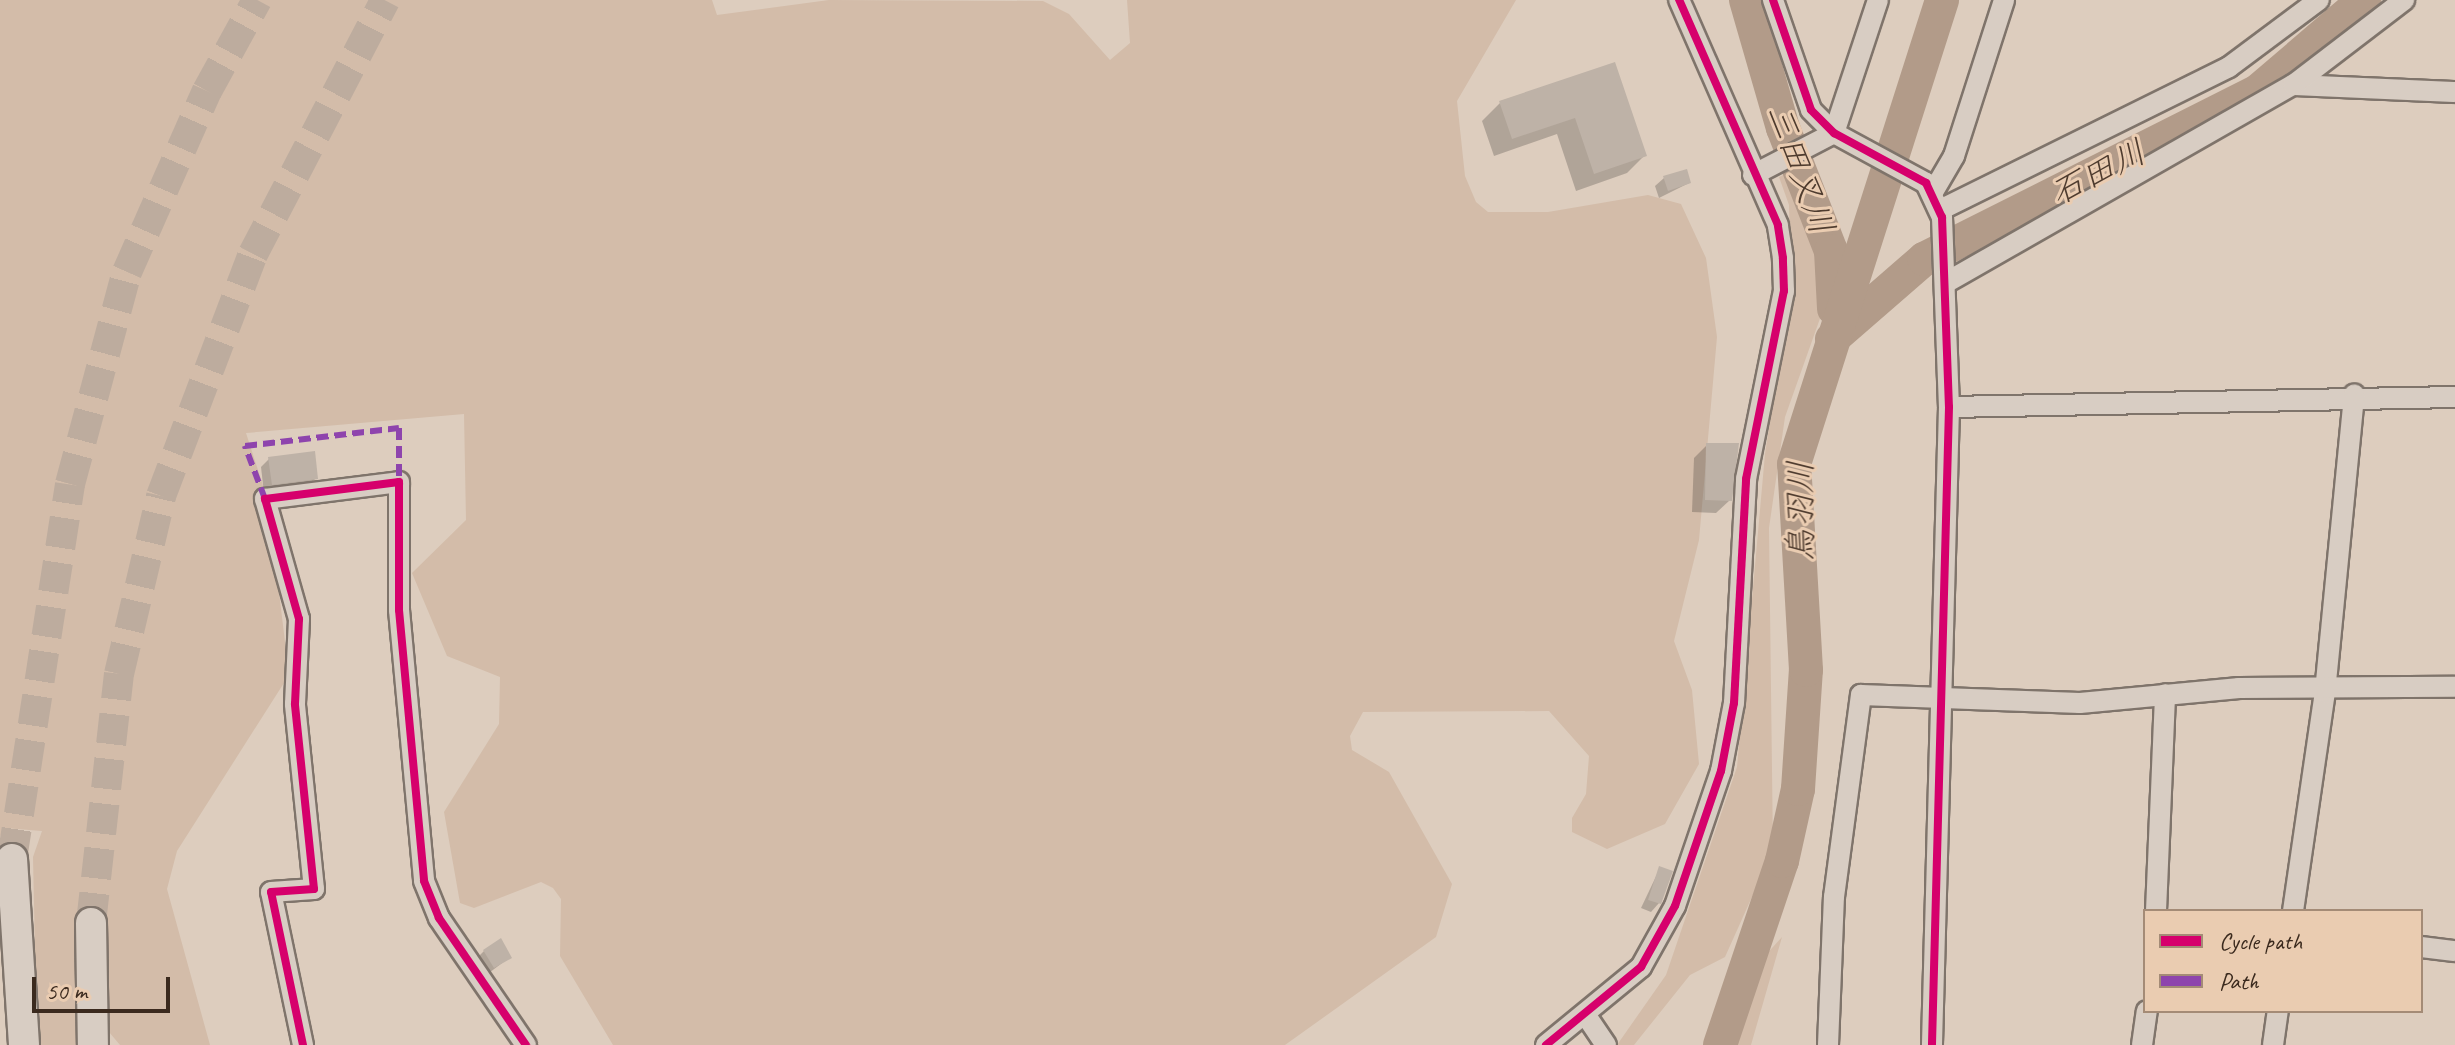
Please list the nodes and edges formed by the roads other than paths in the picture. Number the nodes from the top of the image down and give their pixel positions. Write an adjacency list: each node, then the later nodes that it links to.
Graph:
1 (1679, 0): 10 (street)
2 (1773, 0): 9 (street)
3 (1878, 0): 9 (street)
4 (2004, 0): 11 (street)
5 (2319, 0): 11 (street)
6 (2404, 0): 7 (street)
7 (2293, 85): 8 (street); 12 (street)
8 (2455, 92)
9 (1837, 139): 10 (street); 11 (street)
10 (1758, 173): 28 (street)
11 (1935, 201): 12 (street)
12 (1946, 277): 15 (street)
13 (2354, 394): 14 (street); 15 (street); 17 (street)
14 (2455, 397)
15 (1949, 407): 19 (street)
16 (2455, 687): 17 (street)
17 (2325, 692): 18 (street); 22 (street)
18 (2165, 694): 19 (street); 21 (street)
19 (1941, 698): 35 (street); 36 (street)
20 (12, 859): 29 (highway)
21 (2156, 909)
22 (2293, 909)
23 (91, 923): 30 (highway)
24 (2423, 947): 25 (street)
25 (2455, 951)
26 (2147, 1013): 37 (street)
27 (2278, 1013): 38 (street)
28 (1587, 1017): 33 (street); 34 (street)
29 (24, 1045)
30 (93, 1045)
31 (303, 1045): 32 (street)
32 (526, 1045)
33 (1546, 1045)
34 (1606, 1045)
35 (1828, 1045)
36 (1932, 1045)
37 (2142, 1045)
38 (2273, 1045)

